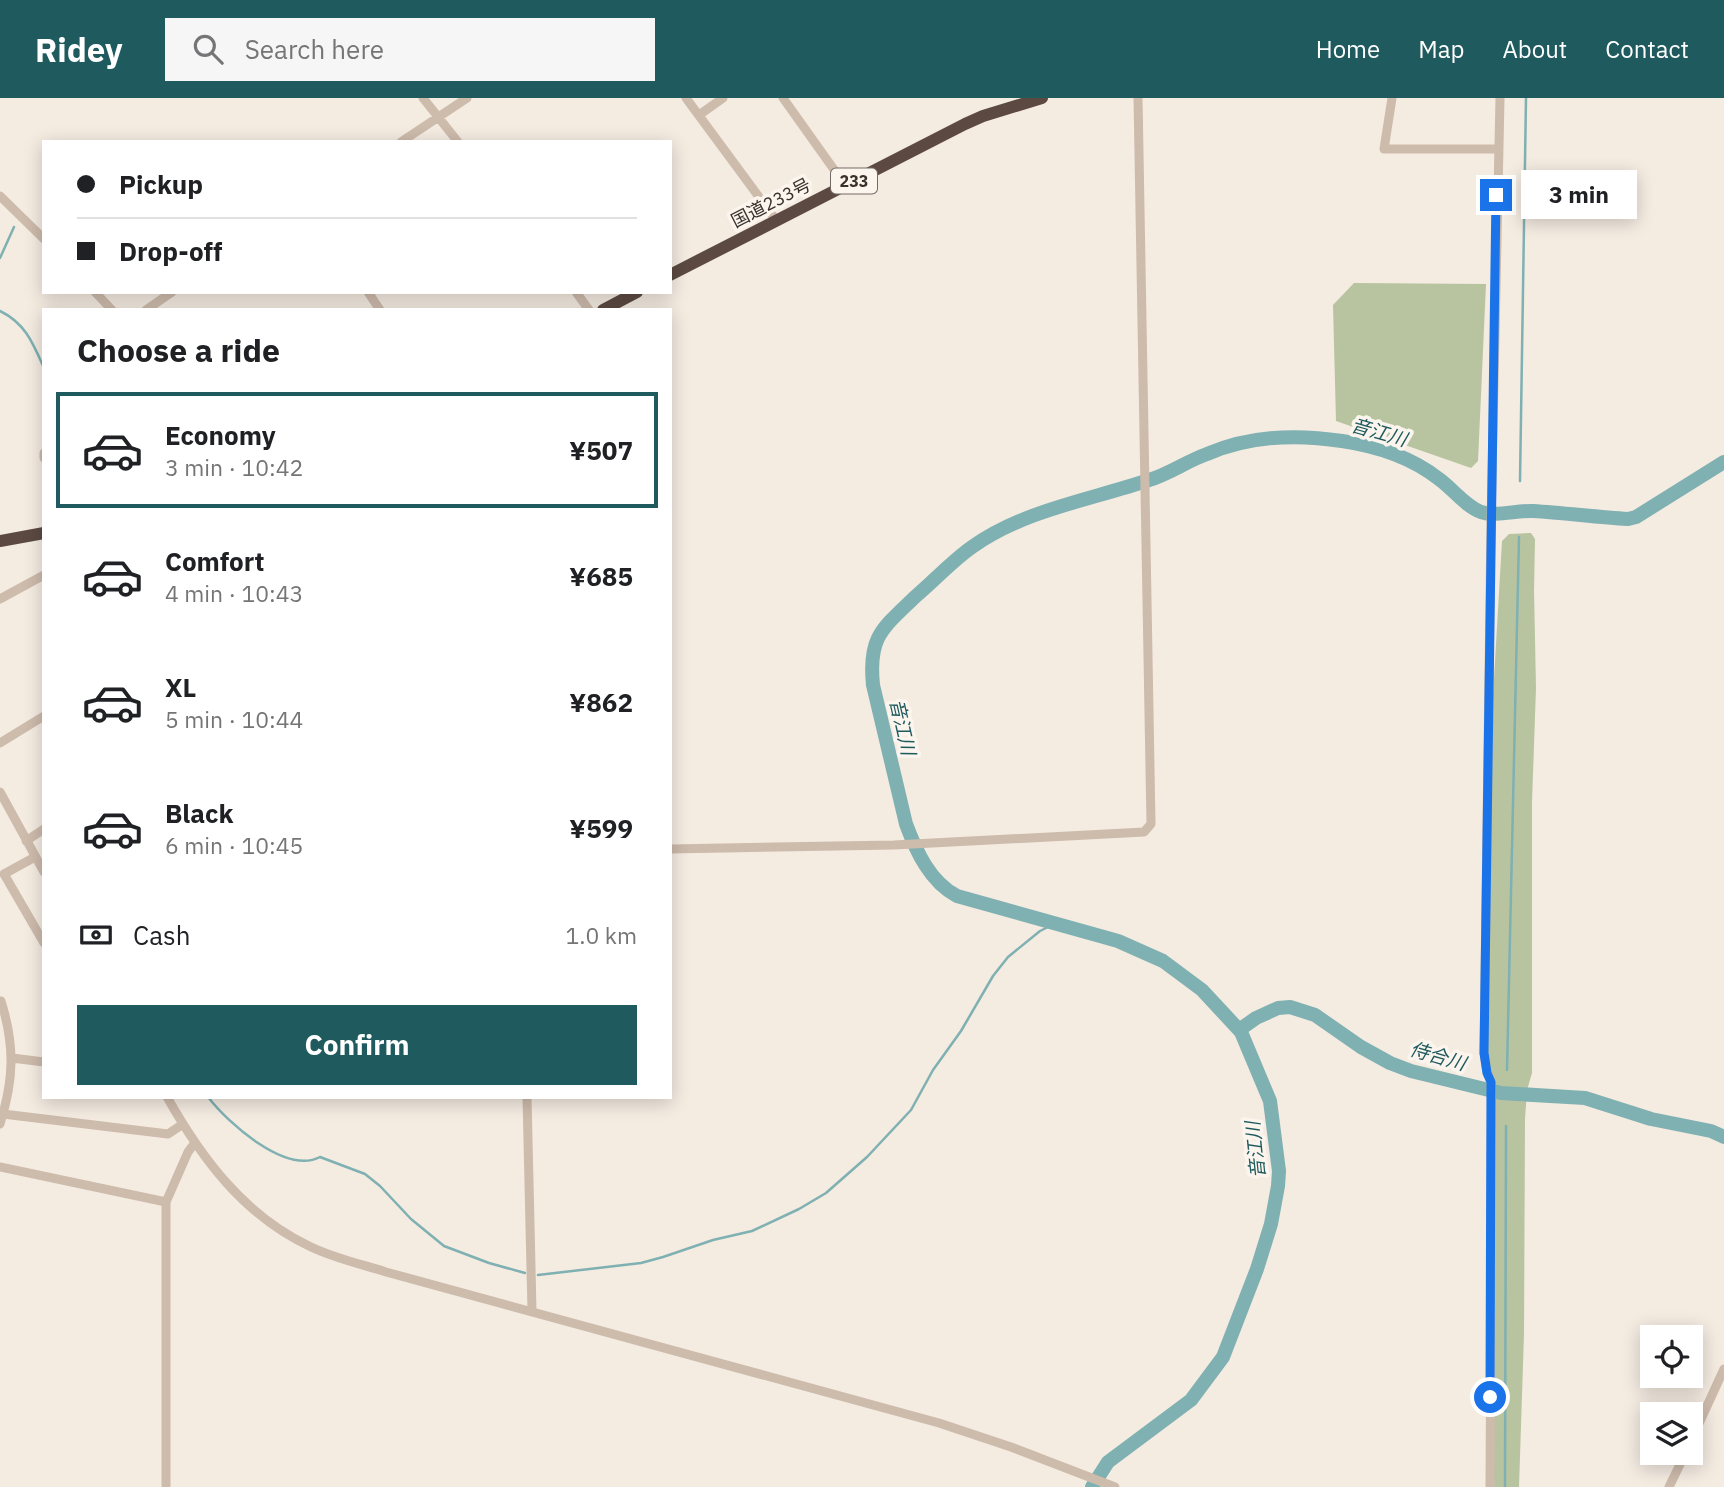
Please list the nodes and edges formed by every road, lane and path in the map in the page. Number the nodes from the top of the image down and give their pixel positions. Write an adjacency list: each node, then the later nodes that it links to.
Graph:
1 (424, 98): 11 (street)
2 (467, 98): 11 (street)
3 (685, 98): 10 (street)
4 (723, 98): 10 (street)
5 (783, 98): 15 (street)
6 (1042, 98): 15 (highway, 国道233号 / 233)
7 (1138, 98): 35 (street)
8 (1392, 98): 14 (street)
9 (1500, 98): 14 (street)
10 (699, 115): 17 (street)
11 (439, 117): 12 (street); 13 (street)
12 (404, 140)
13 (456, 140)
14 (1497, 149): 57 (street)
15 (845, 185): 17 (highway, 国道233号 / 233)
16 (0, 196): 18 (street)
17 (776, 220): 19 (highway, 国道233号 / 233)
18 (42, 237)
19 (672, 274)
20 (97, 294): 23 (street)
21 (169, 294): 24 (street)
22 (632, 294): 25 (highway)
23 (110, 308)
24 (149, 308)
25 (607, 308)
26 (42, 533): 27 (highway)
27 (0, 541)
28 (42, 576): 29 (street)
29 (0, 599)
30 (42, 717): 31 (street)
31 (0, 743)
32 (0, 792): 34 (street)
33 (42, 830): 34 (street)
34 (26, 841): 36 (street)
35 (672, 849)
36 (35, 857): 37 (street); 38 (street)
37 (42, 869)
38 (2, 875): 39 (street)
39 (42, 940)
40 (1, 1001): 41 (street)
41 (2, 1013): 42 (street)
42 (12, 1058): 43 (street); 46 (street)
43 (42, 1062)
44 (168, 1099): 47 (street)
45 (527, 1099): 51 (street)
46 (2, 1119): 47 (street)
47 (183, 1124): 48 (street)
48 (194, 1144): 50 (street); 51 (street)
49 (0, 1167): 50 (street)
50 (166, 1202): 55 (street)
51 (531, 1311): 56 (street)
52 (1724, 1369): 53 (street)
53 (1703, 1415)
54 (1680, 1465): 58 (street)
55 (166, 1487)
56 (1115, 1487)
57 (1490, 1487)
58 (1669, 1487)

